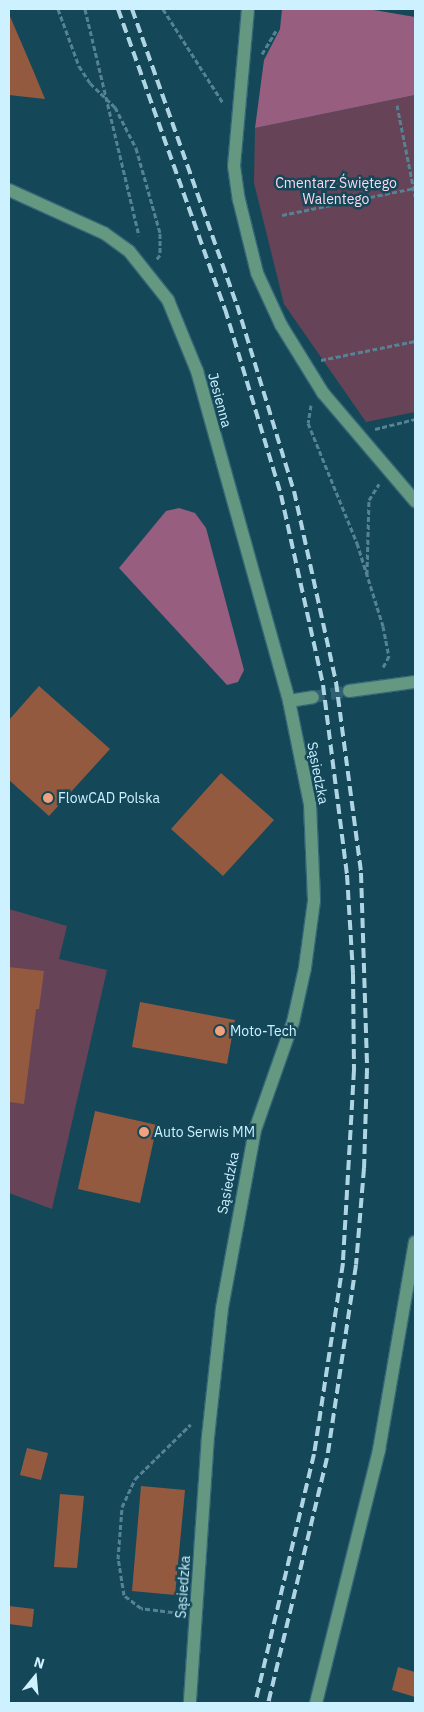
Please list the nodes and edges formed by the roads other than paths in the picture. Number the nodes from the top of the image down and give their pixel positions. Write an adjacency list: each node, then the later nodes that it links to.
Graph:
1 (248, 9): 3 (street)
2 (9, 190): 7 (street, Jesienna)
3 (415, 501)
4 (415, 682): 5 (street)
5 (349, 692)
6 (313, 697): 7 (street)
7 (289, 701): 9 (street, Sąsiedzka)
8 (415, 1242): 10 (street)
9 (190, 1703)
10 (316, 1703)

